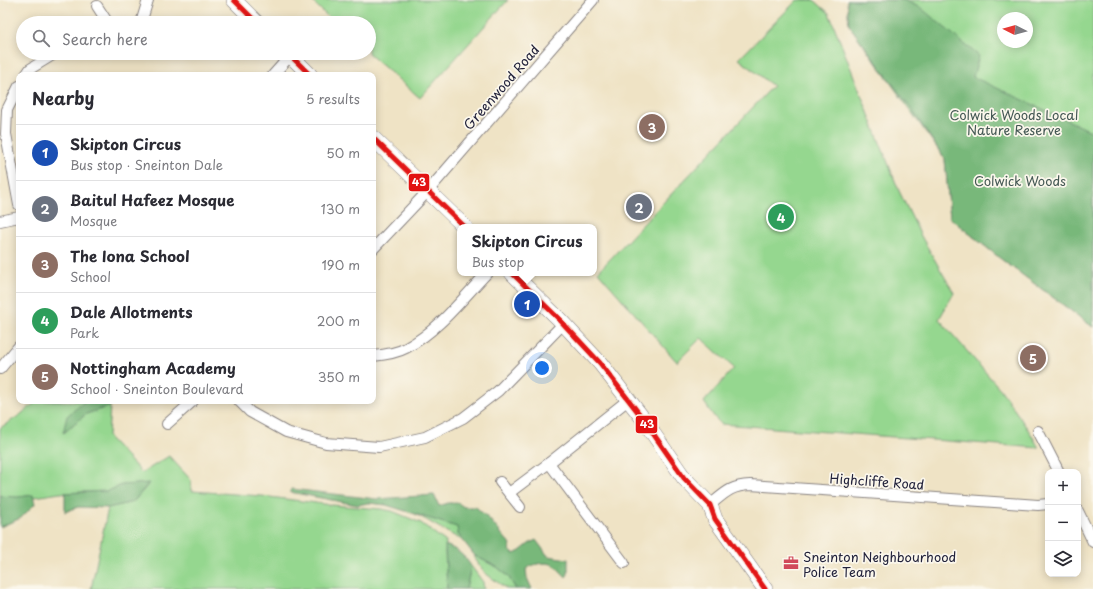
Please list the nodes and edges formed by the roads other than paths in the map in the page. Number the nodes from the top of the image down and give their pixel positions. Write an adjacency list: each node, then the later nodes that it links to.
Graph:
1 (148, 0): 6 (street)
2 (234, 0): 7 (street)
3 (593, 0): 17 (street, Greenwood Road)
4 (97, 6): 5 (street)
5 (103, 16)
6 (143, 16)
7 (250, 16)
8 (45, 60): 11 (street)
9 (284, 60): 12 (street)
10 (295, 60): 13 (street)
11 (28, 72)
12 (275, 72)
13 (307, 72)
14 (16, 92): 16 (street)
15 (376, 141): 17 (street)
16 (16, 189)
17 (428, 191): 20 (street); 21 (street, Greenwood Road)
18 (16, 218): 19 (street)
19 (0, 221)
20 (462, 224)
21 (376, 246)
22 (484, 276): 26 (street)
23 (515, 276): 24 (street)
24 (563, 324): 28 (street); 30 (street)
25 (16, 350): 27 (street)
26 (376, 356)
27 (0, 369)
28 (628, 400): 33 (street); 38 (street)
29 (190, 404): 31 (street)
30 (241, 404)
31 (167, 424)
32 (1038, 431): 34 (street)
33 (549, 463): 36 (street); 42 (street)
34 (1057, 469)
35 (500, 482): 36 (street)
36 (509, 493): 39 (street)
37 (1045, 504): 38 (street, Highcliffe Road)
38 (710, 505): 43 (street)
39 (520, 507)
40 (1081, 517): 41 (street)
41 (1093, 542)
42 (624, 563)
43 (765, 589)

